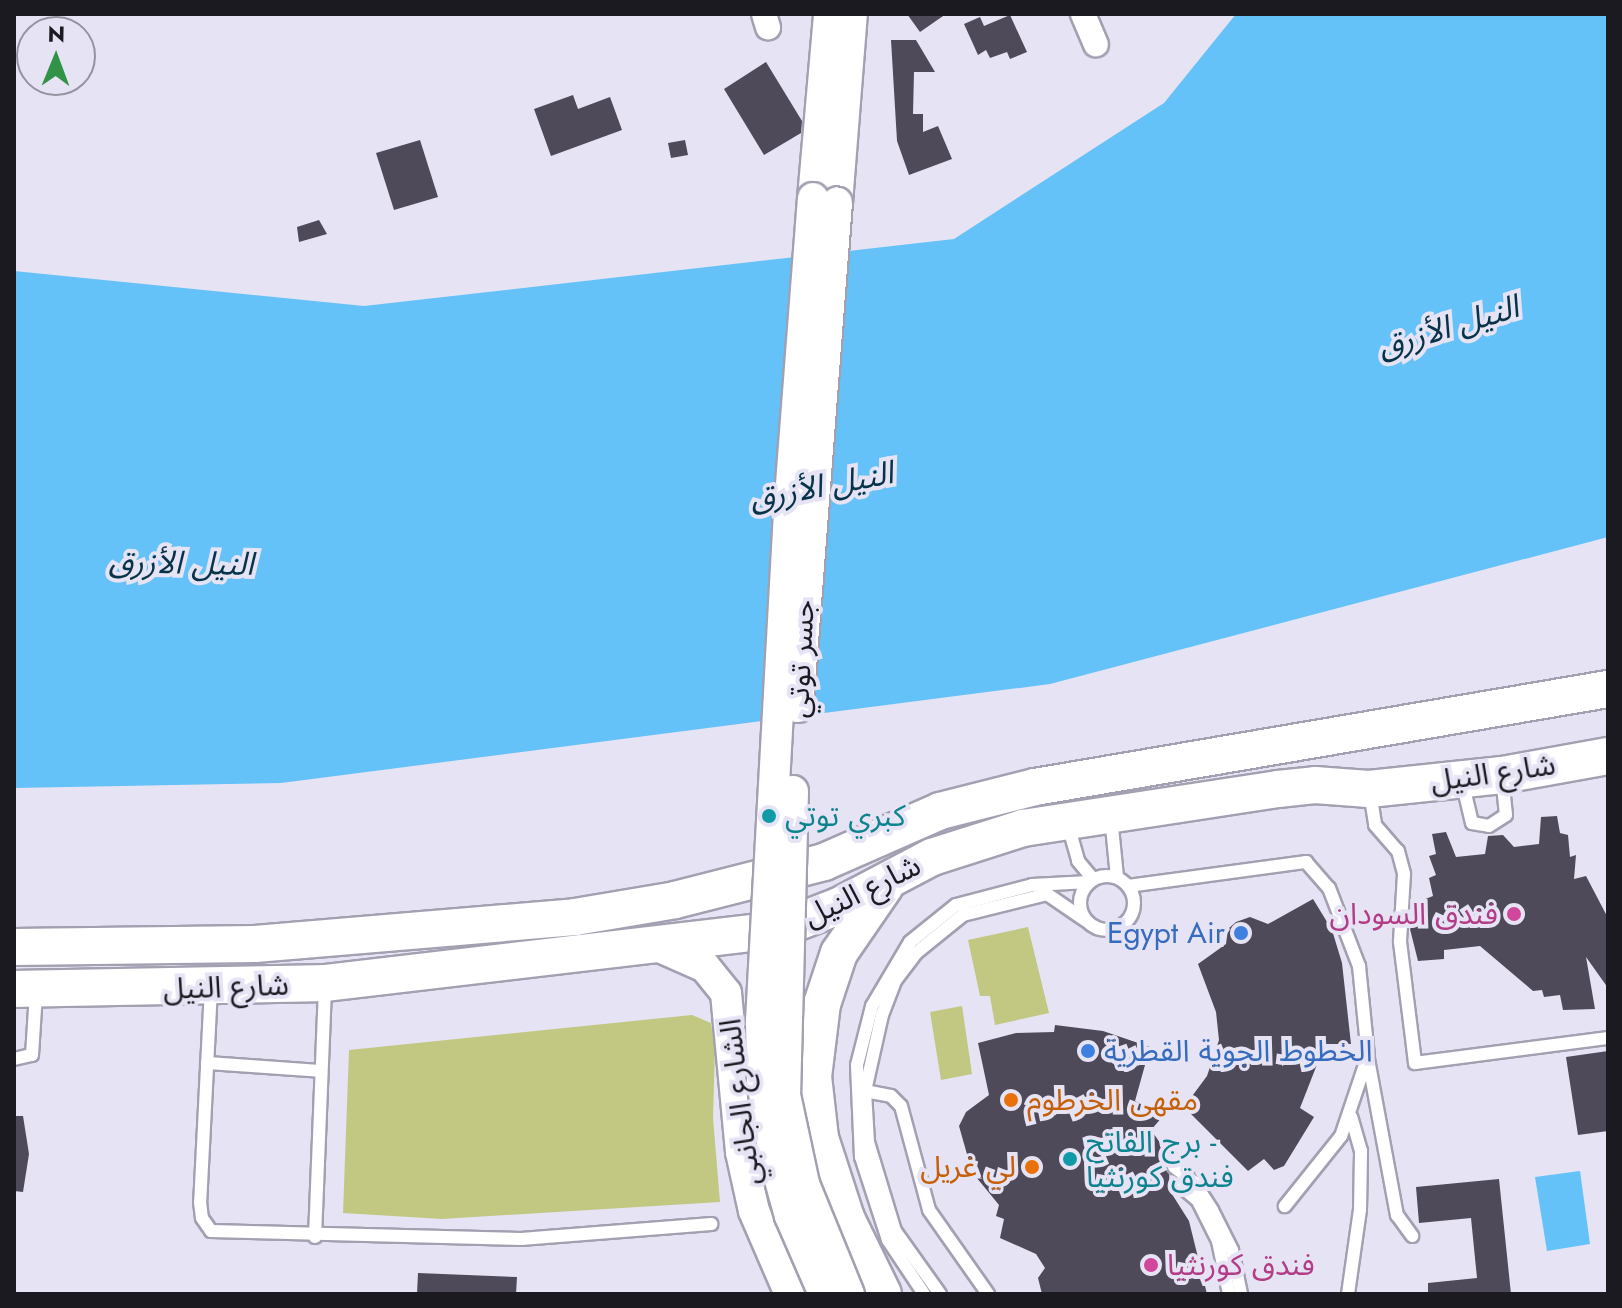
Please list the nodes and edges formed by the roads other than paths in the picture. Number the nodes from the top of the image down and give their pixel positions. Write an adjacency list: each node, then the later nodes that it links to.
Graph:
1 (829, 14): 38 (street, جسر توتي, bridge)
2 (852, 14): 39 (street, جسر توتي, bridge)
3 (1083, 14): 4 (street)
4 (1096, 44)
5 (1608, 689): 17 (main road, شارع النيل)
6 (1608, 756): 7 (main road, شارع النيل)
7 (1502, 775): 8 (main road, شارع النيل); 8 (lane)
8 (1462, 778): 9 (main road, شارع النيل)
9 (1369, 789): 10 (main road, شارع النيل); 24 (lane)
10 (1110, 815): 11 (main road, شارع النيل); 13 (lane)
11 (1067, 821): 12 (main road, شارع النيل); 14 (lane)
12 (892, 876): 18 (main road, شارع النيل); 40 (main road)
13 (1117, 877): 14 (lane); 15 (lane)
14 (1091, 881): 16 (lane); 41 (lane)
15 (1128, 886): 16 (lane); 25 (lane)
16 (1085, 920): 29 (lane)
17 (255, 944): 19 (main road, شارع النيل); 22 (main road)
18 (653, 944): 20 (main road, شارع النيل); 37 (street, الشارع الجانبي)
19 (14, 947)
20 (325, 983): 22 (main road, شارع النيل); 28 (lane)
21 (211, 988): 22 (main road, شارع النيل); 23 (main road, شارع النيل); 27 (lane)
22 (256, 988)
23 (25, 989): 26 (lane)
24 (1608, 1038)
25 (1368, 1056): 30 (lane); 35 (lane)
26 (14, 1059)
27 (207, 1063): 28 (lane); 36 (lane)
28 (321, 1071): 36 (lane)
29 (865, 1091): 42 (lane); 43 (lane)
30 (1351, 1117): 33 (lane); 46 (lane)
31 (1174, 1167): 45 (lane)
32 (1178, 1184): 44 (lane)
33 (1285, 1206)
34 (711, 1224): 36 (lane)
35 (1412, 1236)
36 (315, 1237)
37 (790, 1294)
38 (824, 1294)
39 (849, 1294)
40 (883, 1294)
41 (924, 1294)
42 (940, 1294)
43 (988, 1294)
44 (1229, 1294)
45 (1241, 1294)
46 (1348, 1294)

